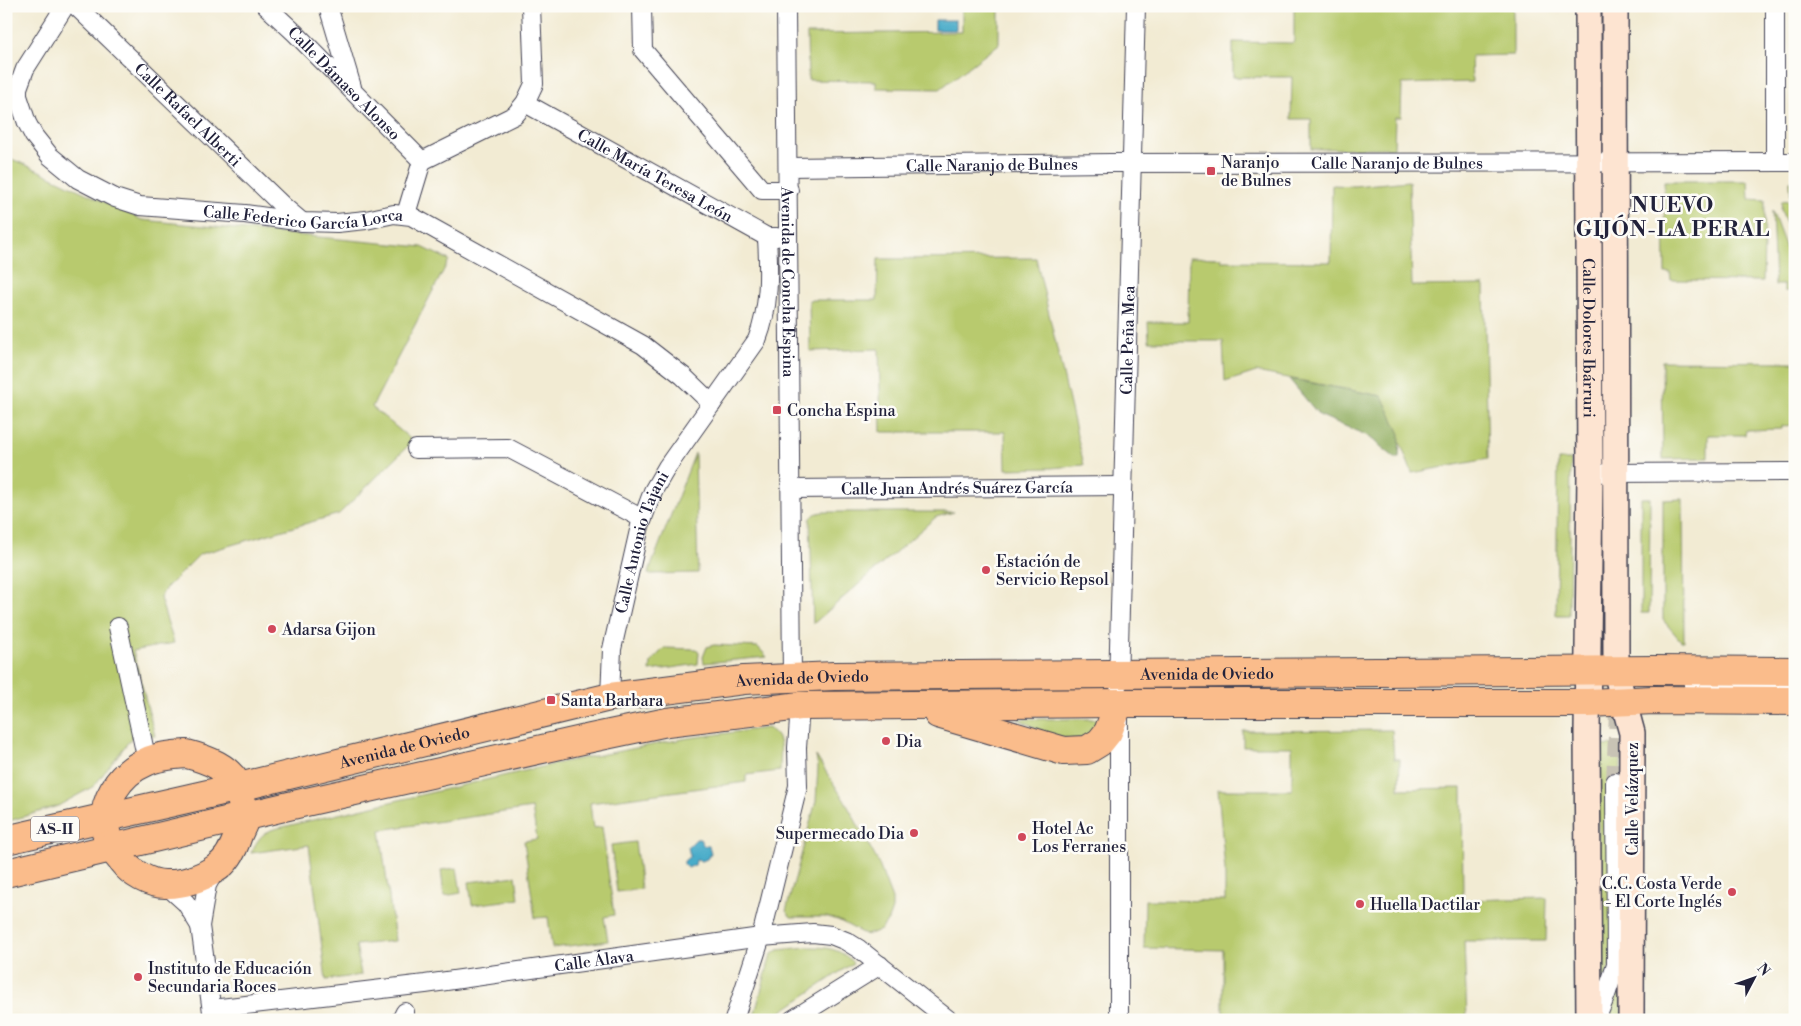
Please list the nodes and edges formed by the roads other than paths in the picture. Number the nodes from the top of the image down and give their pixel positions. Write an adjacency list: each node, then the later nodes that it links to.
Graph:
1 (65, 6): 23 (street, Calle Federico García Lorca)
2 (76, 6): 23 (street, Calle Rafael Alberti)
3 (266, 6): 12 (street, Calle Dámaso Alonso)
4 (328, 6): 12 (street)
5 (531, 6): 13 (street)
6 (642, 6): 21 (street)
7 (786, 6): 20 (street, Avenida de Concha Espina)
8 (1136, 6): 19 (street, Calle Peña Mea)
9 (1588, 6): 15 (street, Calle Dolores Ibárruri)
10 (1615, 6): 16 (street, Calle Dolores Ibárruri)
11 (1775, 6): 17 (street)
12 (352, 90): 14 (street, Calle Dámaso Alonso)
13 (525, 103): 14 (street); 25 (street, Calle María Teresa León)
14 (422, 161): 22 (street)
15 (1589, 162): 16 (street, Calle Naranjo de Bulnes); 19 (street, Calle Naranjo de Bulnes); 30 (street, Calle Dolores Ibárruri)
16 (1616, 162): 17 (street, Calle Naranjo de Bulnes); 28 (street, Calle Dolores Ibárruri)
17 (1776, 162): 18 (street, Calle Naranjo de Bulnes)
18 (1795, 162)
19 (1131, 163): 20 (street, Calle Naranjo de Bulnes); 31 (street, Calle Peña Mea)
20 (788, 167): 21 (street, Avenida de Concha Espina)
21 (789, 190): 24 (street, Avenida de Concha Espina)
22 (406, 214): 23 (street, Calle Federico García Lorca); 26 (street, Calle Federico García Lorca)
23 (303, 222)
24 (789, 236): 25 (street); 32 (street, Avenida de Concha Espina)
25 (767, 237): 26 (street, Calle Antonio Tajani)
26 (712, 404): 33 (street, Calle Antonio Tajani)
27 (416, 449): 33 (street)
28 (1616, 472): 29 (street); 30 (street); 35 (street, Calle Dolores Ibárruri)
29 (1795, 472)
30 (1590, 473): 36 (street, Calle Dolores Ibárruri)
31 (1122, 486): 32 (street, Calle Juan Andrés Suárez García); 38 (street, Calle Peña Mea)
32 (791, 488): 39 (street, Avenida de Concha Espina)
33 (643, 518): 42 (street, Calle Antonio Tajani)
34 (118, 627): 50 (street)
35 (1616, 670): 36 (main road, Avenida de Oviedo); 37 (main road, Avenida de Oviedo); 43 (street, Calle Velázquez)
36 (1588, 671): 38 (main road, Avenida de Oviedo); 46 (street)
37 (1795, 671)
38 (1118, 673): 39 (main road, Avenida de Oviedo); 45 (street, Calle Peña Mea)
39 (792, 678): 42 (main road, Avenida de Oviedo)
40 (1693, 686): 41 (street)
41 (1795, 686)
42 (610, 697): 51 (main road, Avenida de Oviedo)
43 (1623, 700): 44 (main road, Avenida de Oviedo); 46 (main road, Avenida de Oviedo); 75 (street, Calle Velázquez)
44 (1795, 701)
45 (1119, 703): 46 (main road, Avenida de Oviedo); 47 (main road, Avenida de Oviedo); 47 (main road, Avenida de Oviedo); 72 (street, Calle Peña Mea)
46 (1588, 703): 73 (street)
47 (908, 705): 48 (main road, Avenida de Oviedo)
48 (800, 706): 55 (main road, Avenida de Oviedo); 66 (street)
49 (209, 760): 50 (main road); 51 (street); 54 (main road)
50 (147, 761): 52 (main road)
51 (281, 777): 54 (main road, Avenida de Oviedo)
52 (121, 778): 56 (main road); 57 (street)
53 (1615, 782): 74 (street, Calle Velázquez)
54 (239, 787): 55 (main road); 56 (main road, Avenida de Oviedo)
55 (245, 817): 59 (main road, Avenida de Oviedo / AS-II); 61 (main road)
56 (105, 819): 57 (main road, Avenida de Oviedo / AS-II); 59 (main road)
57 (41, 832): 58 (main road, Avenida de Oviedo / AS-II)
58 (6, 840)
59 (112, 849): 60 (main road, Avenida de Oviedo / AS-II); 62 (main road)
60 (78, 856): 62 (main road); 63 (main road, Avenida de Oviedo / AS-II)
61 (217, 869): 64 (main road); 65 (street)
62 (129, 870): 64 (main road)
63 (6, 873)
64 (165, 884): 65 (street)
65 (200, 926): 68 (street)
66 (761, 937): 67 (street, Calle Álava); 68 (street, Calle Álava); 69 (street)
67 (880, 965): 70 (street); 71 (street, Calle Álava)
68 (213, 1014)
69 (734, 1020)
70 (792, 1020)
71 (949, 1020)
72 (1119, 1020)
73 (1589, 1020)
74 (1596, 1020)
75 (1631, 1020)

